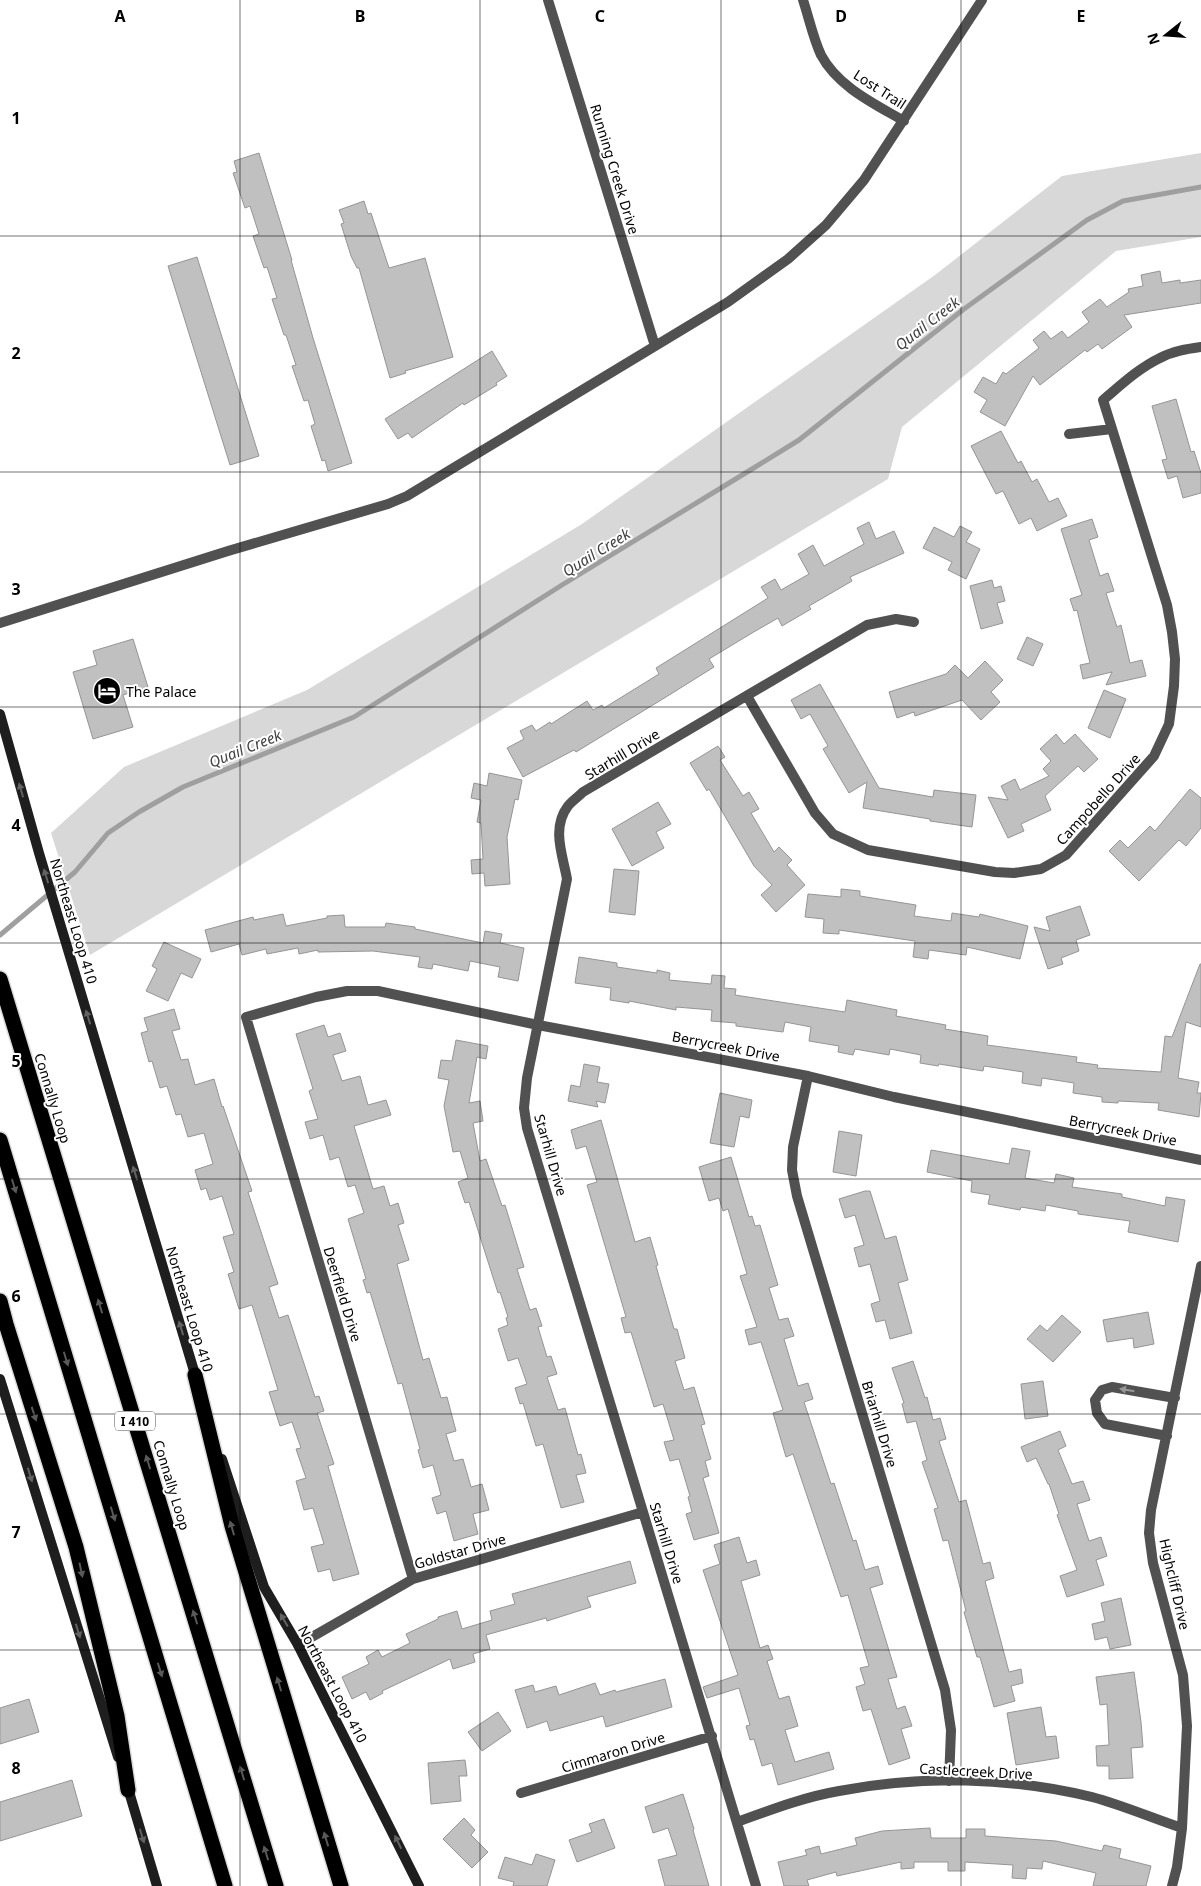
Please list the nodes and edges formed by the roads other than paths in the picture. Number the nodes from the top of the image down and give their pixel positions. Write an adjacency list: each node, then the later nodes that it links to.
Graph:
1 (548, 0): 5 (street, Running Creek Drive)
2 (803, 0): 4 (street, Lost Trail)
3 (982, 0): 4 (street)
4 (904, 121): 5 (street)
5 (655, 346): 10 (street)
6 (1201, 347): 7 (street, Campobello Drive)
7 (1112, 429): 8 (street); 11 (street, Campobello Drive)
8 (1069, 434)
9 (914, 622): 11 (street, Starhill Drive)
10 (0, 623)
11 (747, 696): 15 (street, Starhill Drive)
12 (0, 714): 21 (main road, Northeast Loop 410, one-way to 12)
13 (0, 979): 36 (highway, Connally Loop / I 410, one-way to 13)
14 (246, 1017): 15 (street, Berrycreek Drive); 26 (street, Deerfield Drive)
15 (538, 1025): 16 (street, Berrycreek Drive); 25 (street, Starhill Drive)
16 (808, 1076): 18 (street, Berrycreek Drive); 29 (street, Briarhill Drive)
17 (0, 1140): 35 (highway, one-way to 35)
18 (1201, 1160)
19 (1201, 1266): 23 (street, Highcliff Drive)
20 (0, 1301): 30 (highway, one-way to 30)
21 (195, 1375): 27 (main road, Northeast Loop 410, one-way to 21); 37 (highway, one-way to 21)
22 (0, 1379): 30 (main road, one-way to 30)
23 (1175, 1398): 24 (street, Highcliff Drive); 24 (street, one-way to 24)
24 (1166, 1436): 33 (street, Highcliff Drive)
25 (643, 1512): 26 (street, Goldstar Drive); 28 (street, Starhill Drive)
26 (413, 1579): 27 (street, Goldstar Drive)
27 (298, 1645): 38 (main road, Northeast Loop 410, one-way to 27)
28 (712, 1736): 31 (street, Cimmaron Drive); 32 (street, Starhill Drive)
29 (949, 1781): 32 (street, Castlecreek Drive); 33 (street, Castlecreek Drive)
30 (128, 1790): 34 (main road, one-way to 34)
31 (521, 1794)
32 (737, 1822): 39 (street, Starhill Drive)
33 (1182, 1828): 40 (street, Highcliff Drive)
34 (157, 1886)
35 (225, 1886)
36 (276, 1886)
37 (341, 1886)
38 (420, 1886)
39 (756, 1886)
40 (1172, 1886)

